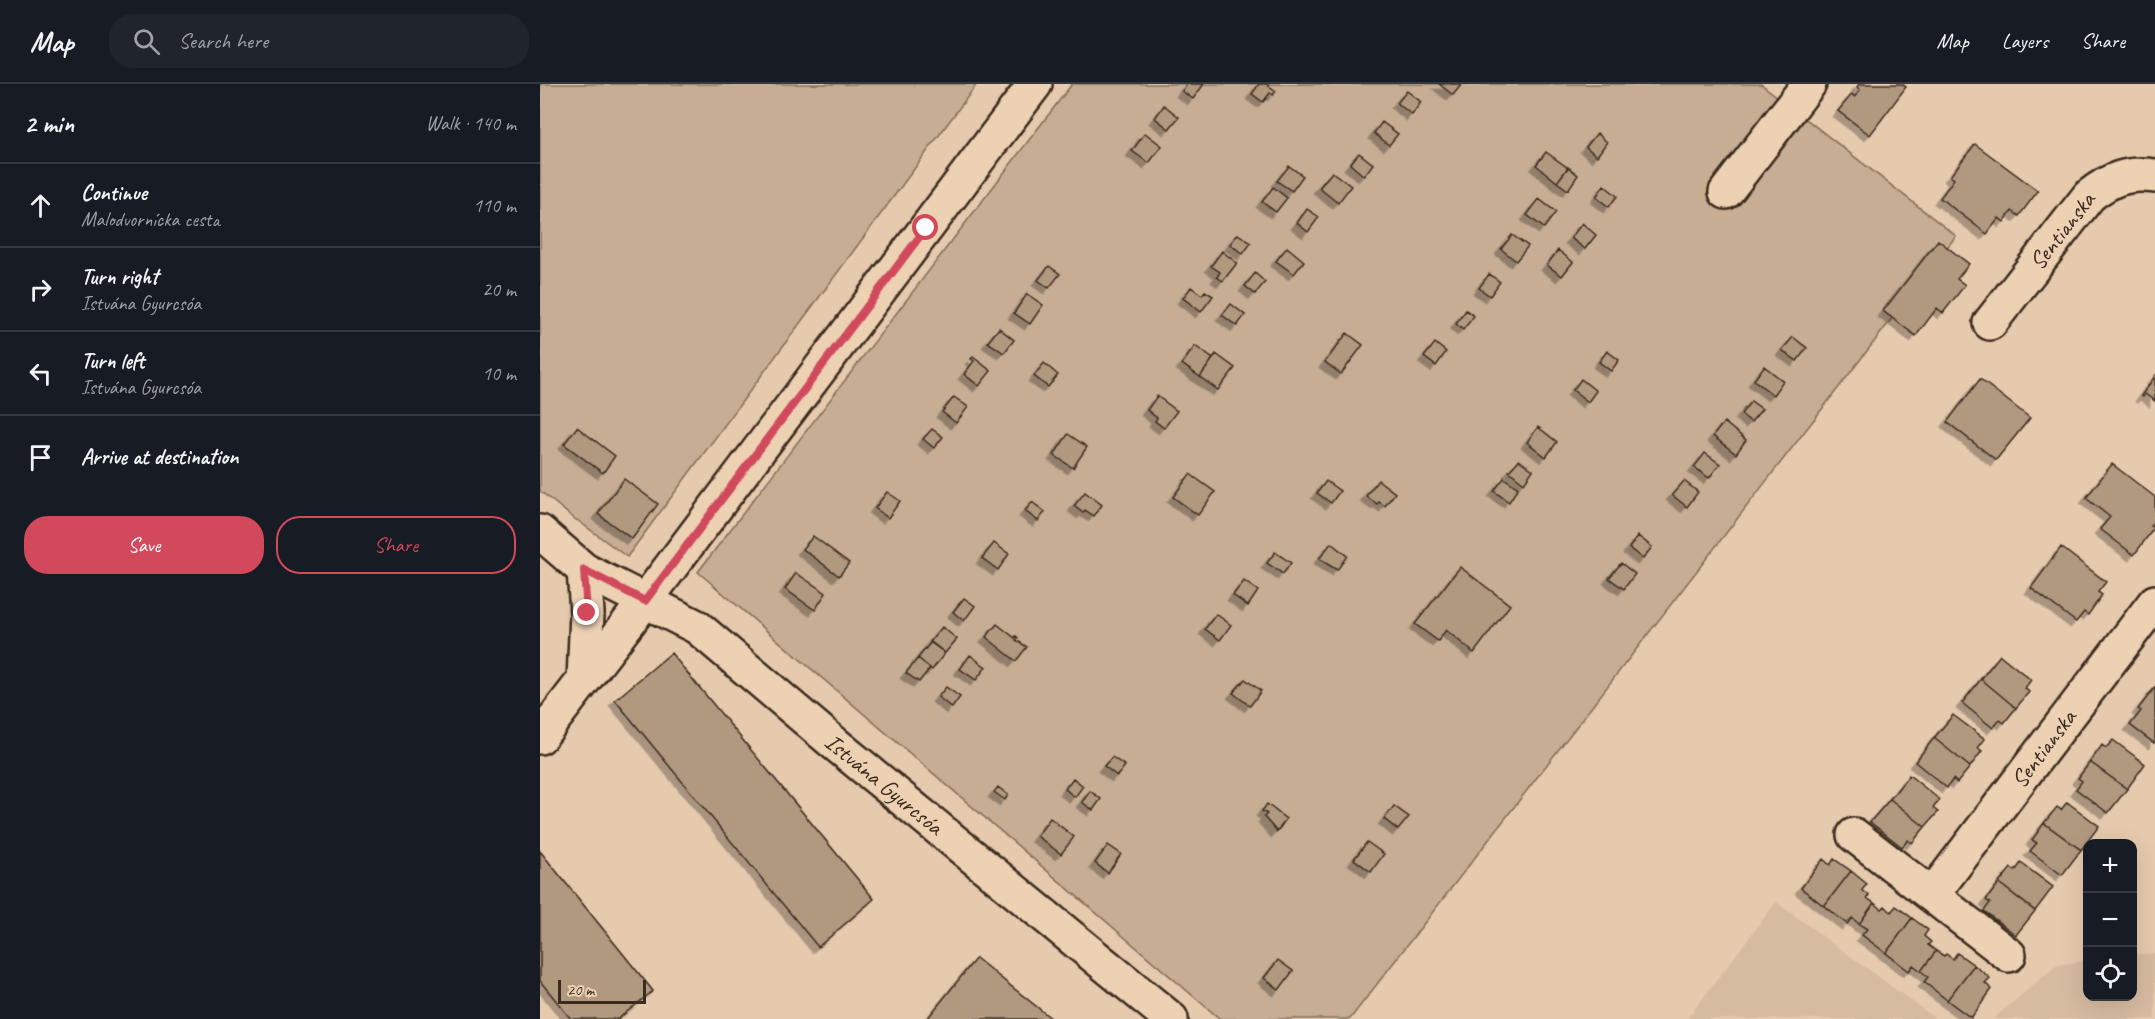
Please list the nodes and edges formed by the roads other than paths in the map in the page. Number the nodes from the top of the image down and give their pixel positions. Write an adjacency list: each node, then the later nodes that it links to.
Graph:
1 (1035, 84): 8 (street)
2 (1809, 84): 4 (street)
3 (2155, 176): 5 (street, Sentianska)
4 (1726, 192)
5 (1990, 323)
6 (540, 532): 7 (street, Istvána Gyurcsóa)
7 (584, 570): 8 (street, Istvána Gyurcsóa); 10 (street)
8 (645, 601): 10 (street); 15 (street, Istvána Gyurcsóa)
9 (2155, 602): 13 (street, Sentianska)
10 (584, 679): 11 (street)
11 (540, 736)
12 (1854, 835): 13 (street)
13 (1932, 895): 14 (street)
14 (2009, 954)
15 (1171, 1019)

